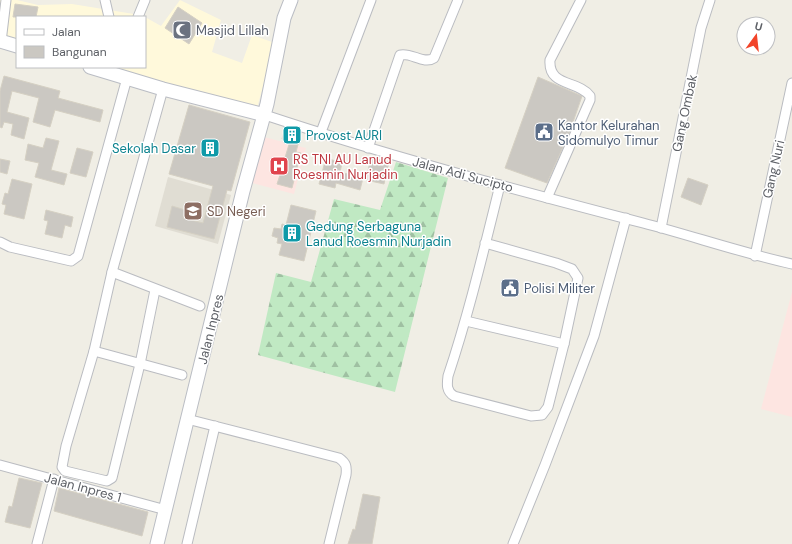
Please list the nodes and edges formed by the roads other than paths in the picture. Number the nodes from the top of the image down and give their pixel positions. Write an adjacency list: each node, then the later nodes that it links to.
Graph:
1 (6, 0): 11 (street)
2 (106, 0): 9 (street)
3 (145, 0): 10 (street)
4 (290, 0): 17 (main road, Jalan Inpres)
5 (371, 0): 18 (street)
6 (458, 0): 19 (street)
7 (581, 0): 21 (street)
8 (710, 0): 23 (street, Gang Ombak)
9 (109, 16)
10 (138, 16)
11 (1, 42): 12 (main road)
12 (16, 46)
13 (94, 68): 14 (main road, Jalan Adi Sucipto)
14 (121, 74): 16 (main road, Jalan Adi Sucipto); 24 (street)
15 (792, 83): 26 (street, Gang Nuri)
16 (163, 89): 17 (main road, Jalan Adi Sucipto); 28 (street)
17 (265, 115): 18 (street, Jalan Adi Sucipto); 36 (main road, Jalan Inpres)
18 (320, 132): 19 (street, Jalan Adi Sucipto)
19 (368, 148): 20 (street, Jalan Adi Sucipto)
20 (500, 185): 21 (street, Jalan Adi Sucipto); 25 (street)
21 (547, 198): 22 (street, Jalan Adi Sucipto)
22 (626, 218): 23 (street, Jalan Adi Sucipto); 45 (street)
23 (661, 228): 26 (street, Jalan Adi Sucipto)
24 (0, 242)
25 (486, 243): 31 (street); 32 (street)
26 (755, 256): 27 (street, Jalan Adi Sucipto)
27 (792, 264)
28 (112, 272): 29 (street); 33 (street)
29 (155, 290): 30 (street); 34 (street)
30 (200, 306)
31 (466, 321): 32 (street); 32 (street)
32 (564, 344)
33 (94, 351): 34 (street); 34 (street)
34 (140, 364): 35 (street)
35 (182, 375)
36 (187, 419): 37 (street); 40 (main road, Jalan Inpres)
37 (215, 426): 43 (street); 44 (street)
38 (0, 465): 39 (street, Jalan Inpres 1)
39 (54, 479): 40 (street, Jalan Inpres 1); 41 (street)
40 (166, 510): 42 (main road, Jalan Inpres)
41 (37, 544)
42 (157, 544)
43 (187, 544)
44 (329, 544)
45 (513, 544)

